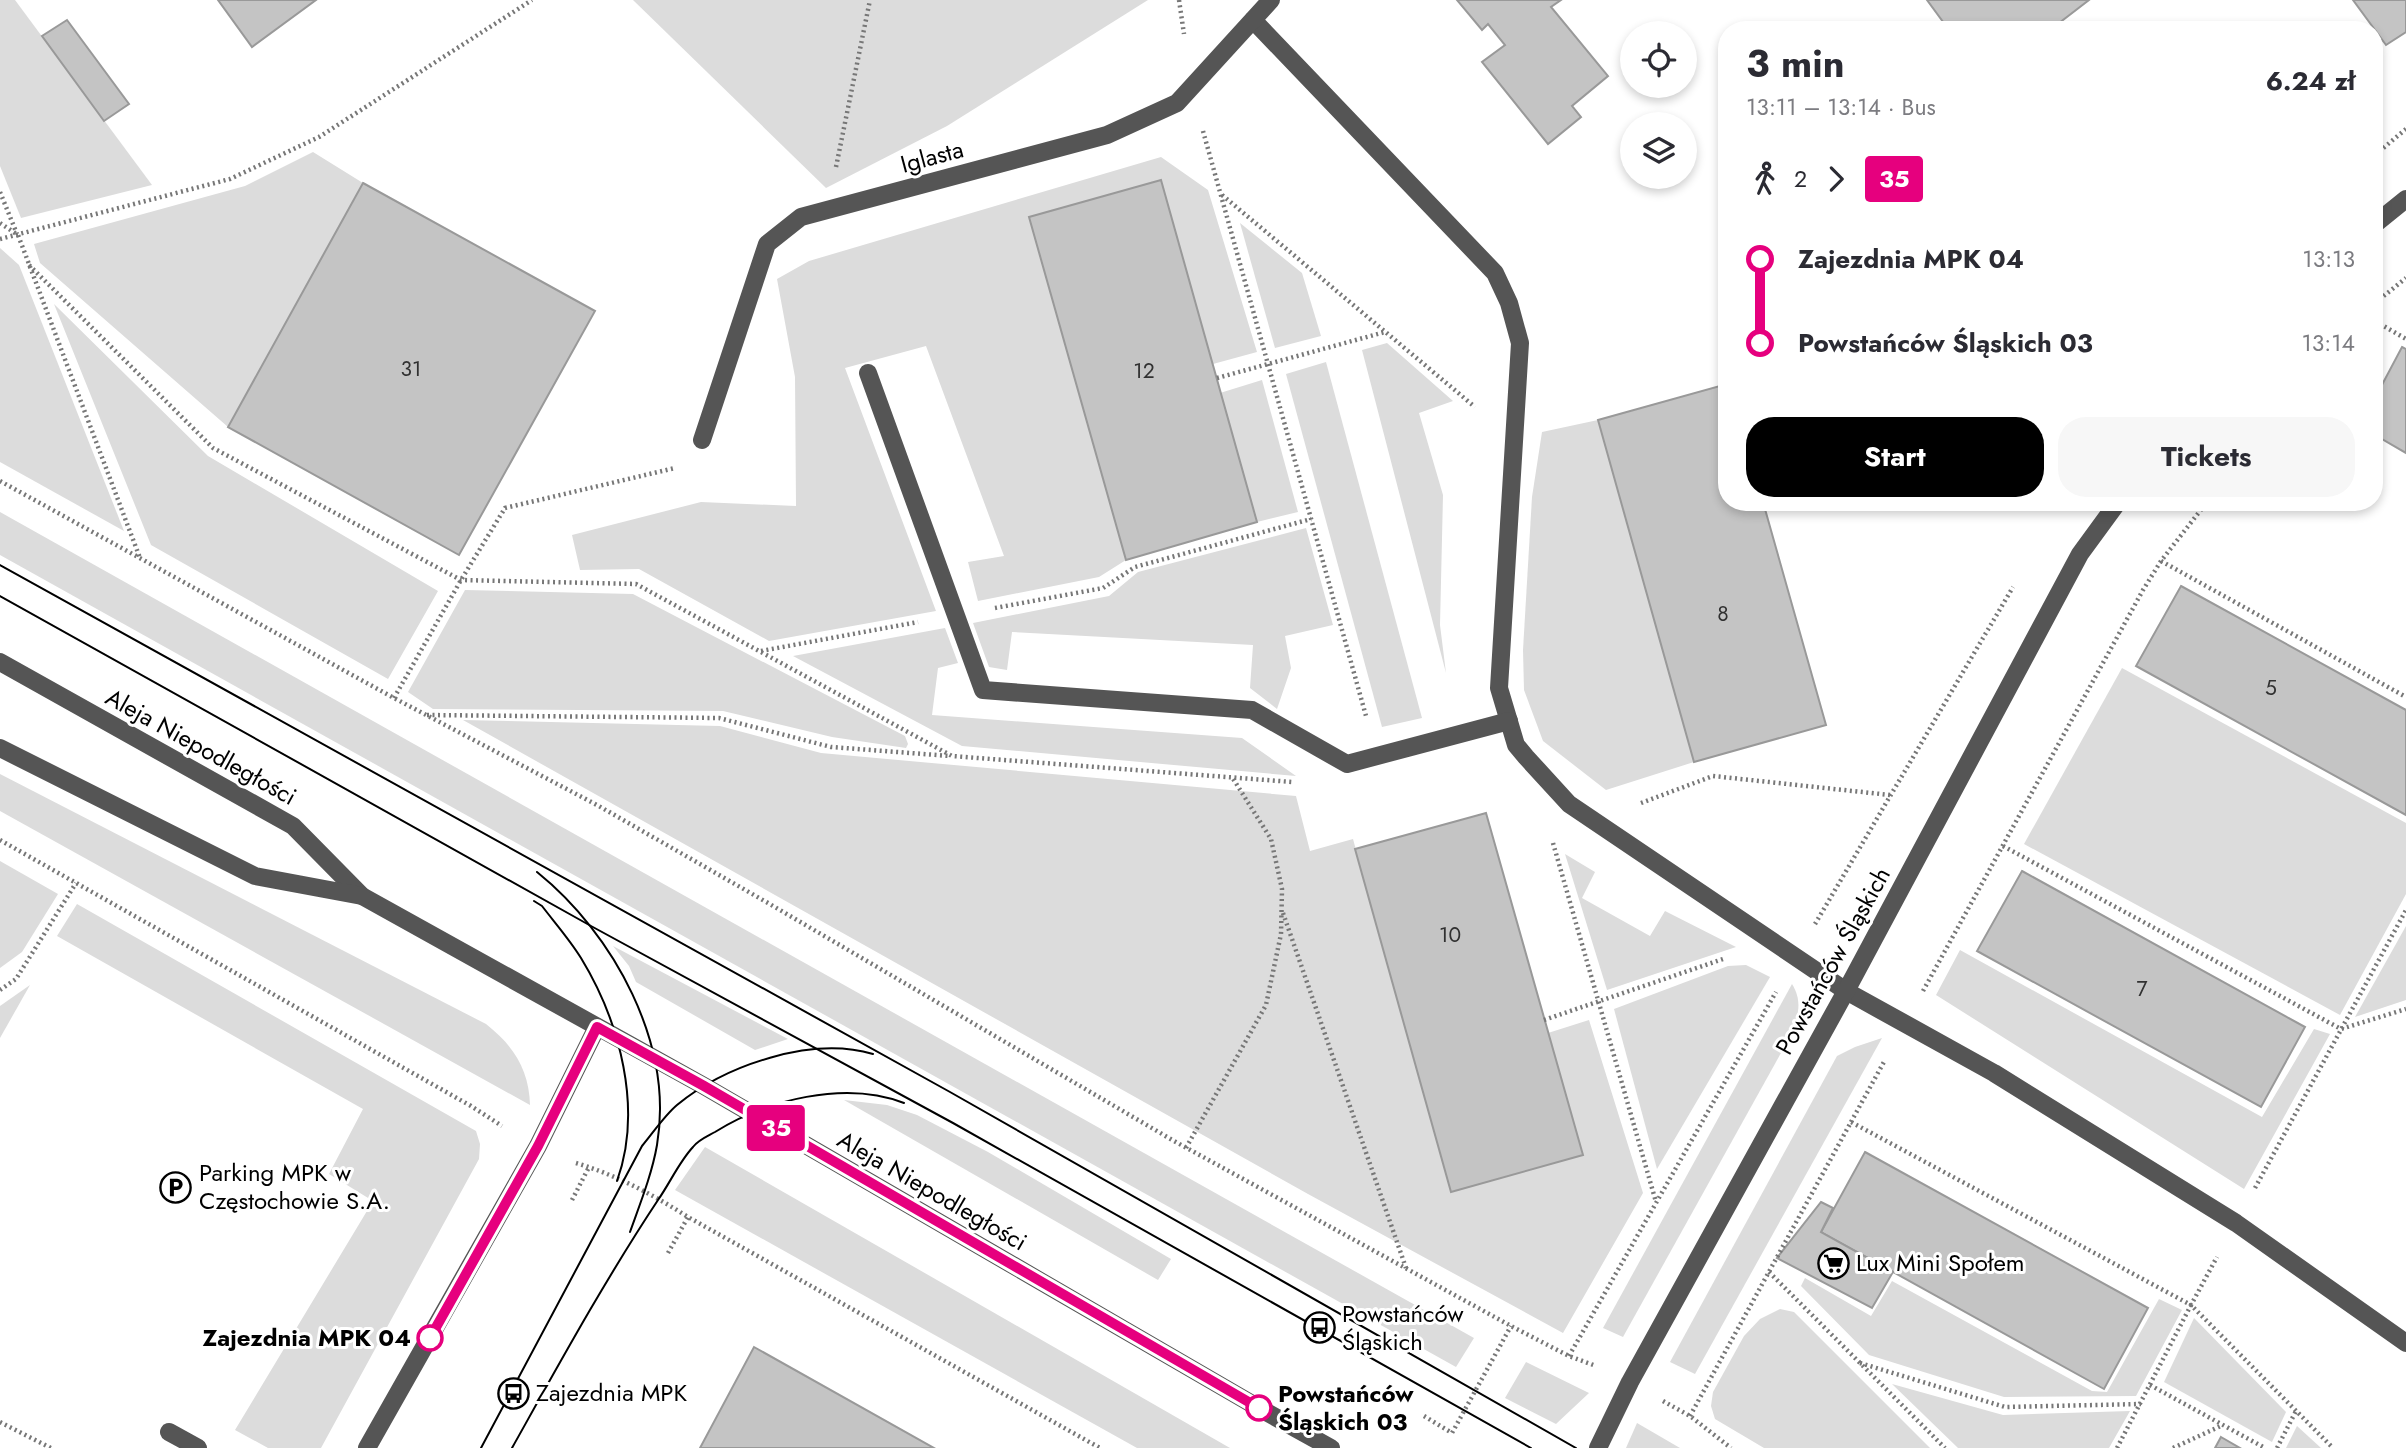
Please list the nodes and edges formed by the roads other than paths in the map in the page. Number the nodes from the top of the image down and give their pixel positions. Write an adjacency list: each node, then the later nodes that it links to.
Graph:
1 (1271, 0): 2 (street, Iglasta)
2 (1253, 20): 6 (street, Iglasta); 9 (street)
3 (2406, 199): 4 (street)
4 (2383, 218)
5 (868, 373): 9 (street)
6 (702, 440)
7 (2112, 511): 12 (street, Powstańców Śląskich)
8 (0, 662): 11 (street, Aleja Niepodległości)
9 (1509, 721): 12 (street)
10 (0, 748): 11 (street, Aleja Niepodległości)
11 (362, 896): 13 (street, Aleja Niepodległości)
12 (1846, 991): 14 (street); 19 (street, Powstańców Śląskich)
13 (597, 1027): 17 (street); 18 (street, Aleja Niepodległości)
14 (2406, 1343)
15 (169, 1432): 16 (street)
16 (198, 1448)
17 (367, 1448)
18 (1331, 1448)
19 (1598, 1448)

